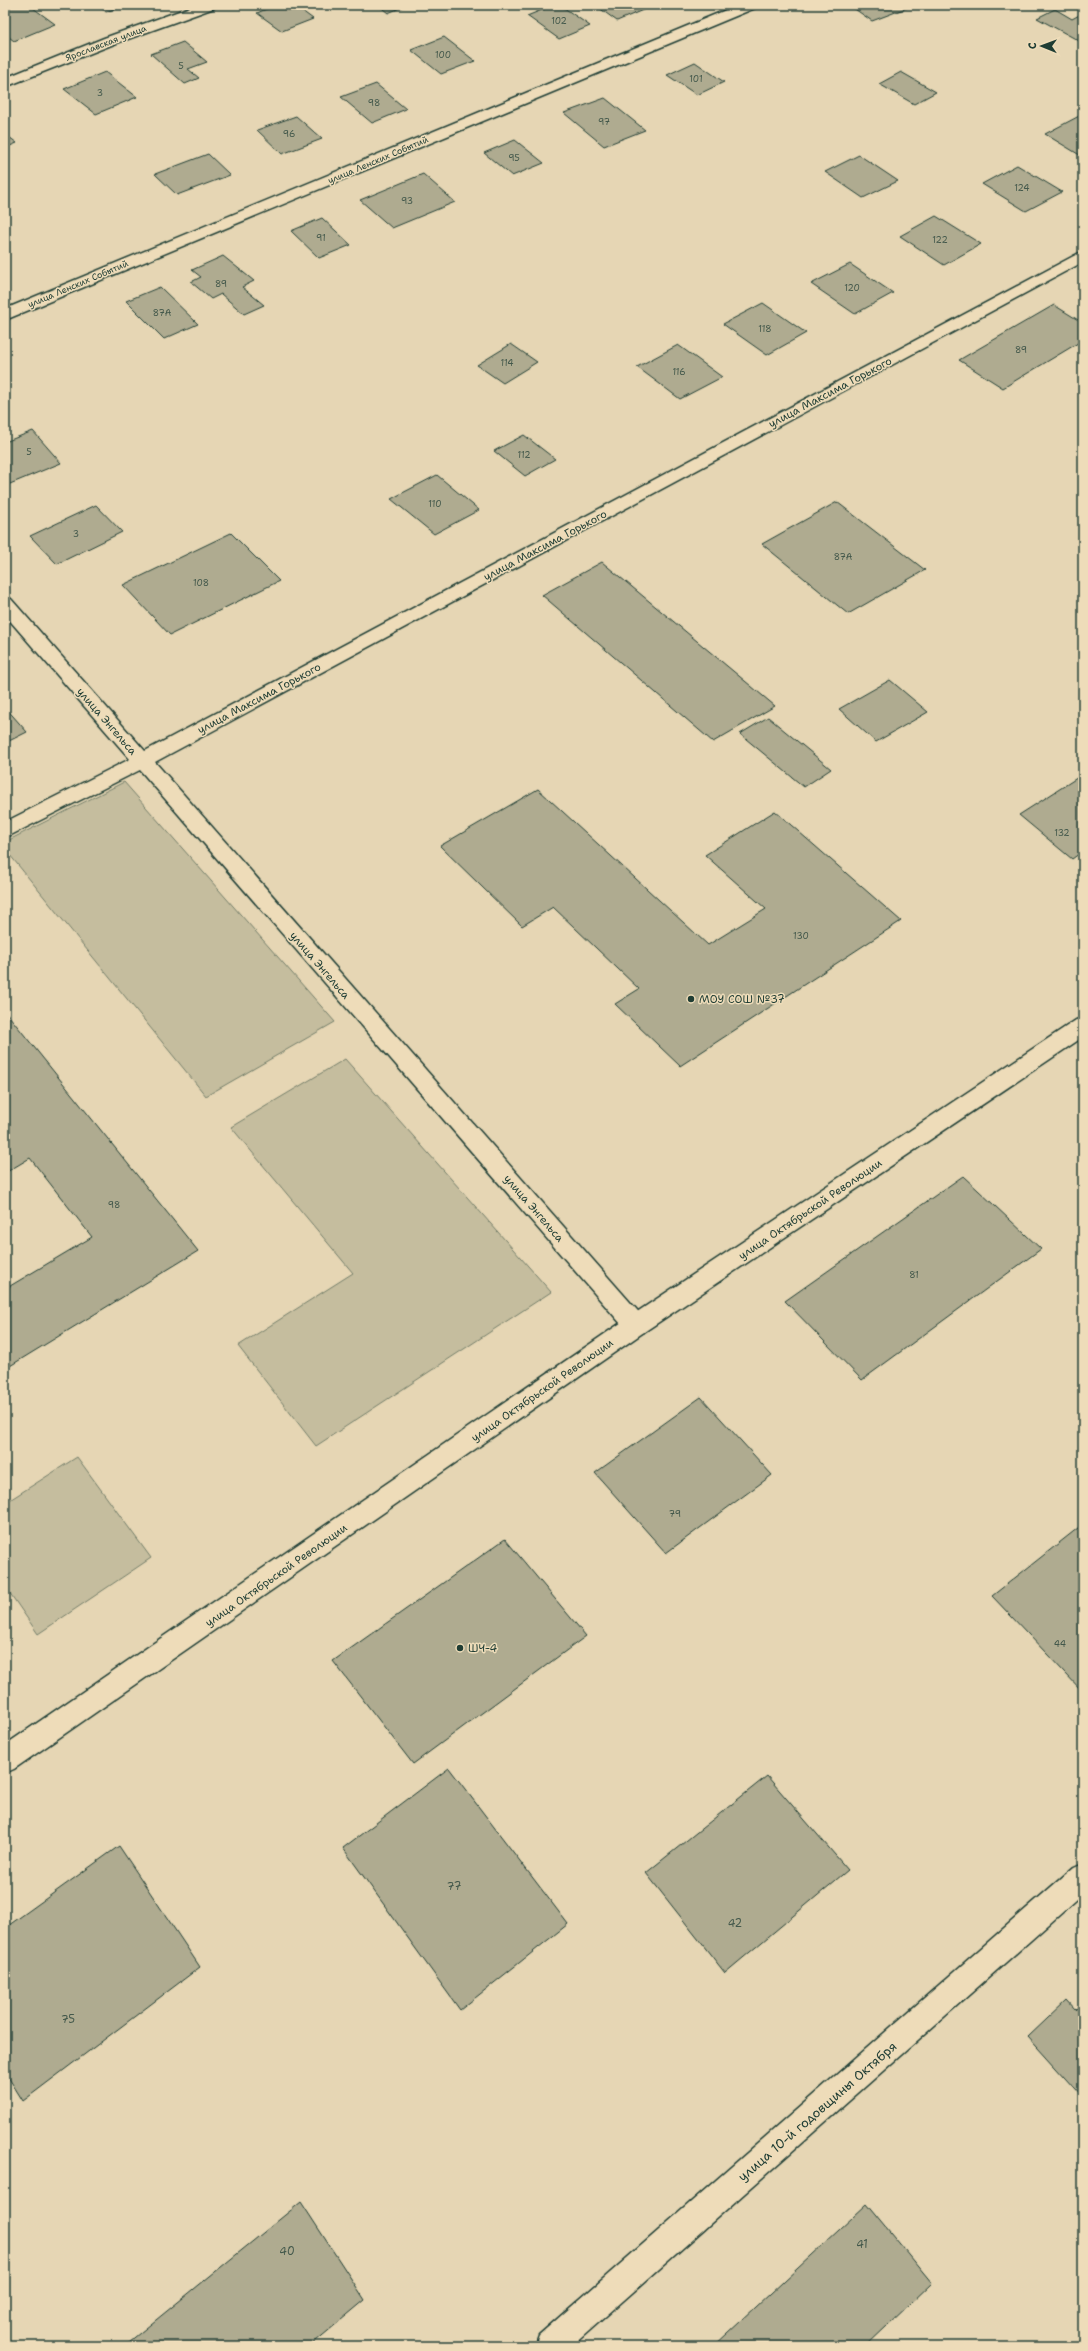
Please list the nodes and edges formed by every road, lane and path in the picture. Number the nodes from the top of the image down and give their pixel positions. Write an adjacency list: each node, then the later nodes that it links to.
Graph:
1 (209, 5): 3 (street, Ярославская улица)
2 (750, 5): 5 (street, улица Ленских Событий)
3 (5, 83)
4 (1083, 256): 7 (street, улица Максима Горького)
5 (5, 315)
6 (5, 603): 7 (street, улица Энгельса)
7 (142, 762): 8 (street, улица Максима Горького); 10 (street, улица Энгельса)
8 (5, 831)
9 (1083, 1026): 10 (street, улица Октябрьской Революции)
10 (636, 1325): 11 (street, улица Октябрьской Революции)
11 (5, 1760)
12 (1083, 1876): 13 (street, улица 10-й годовщины Октября)
13 (550, 2346)

